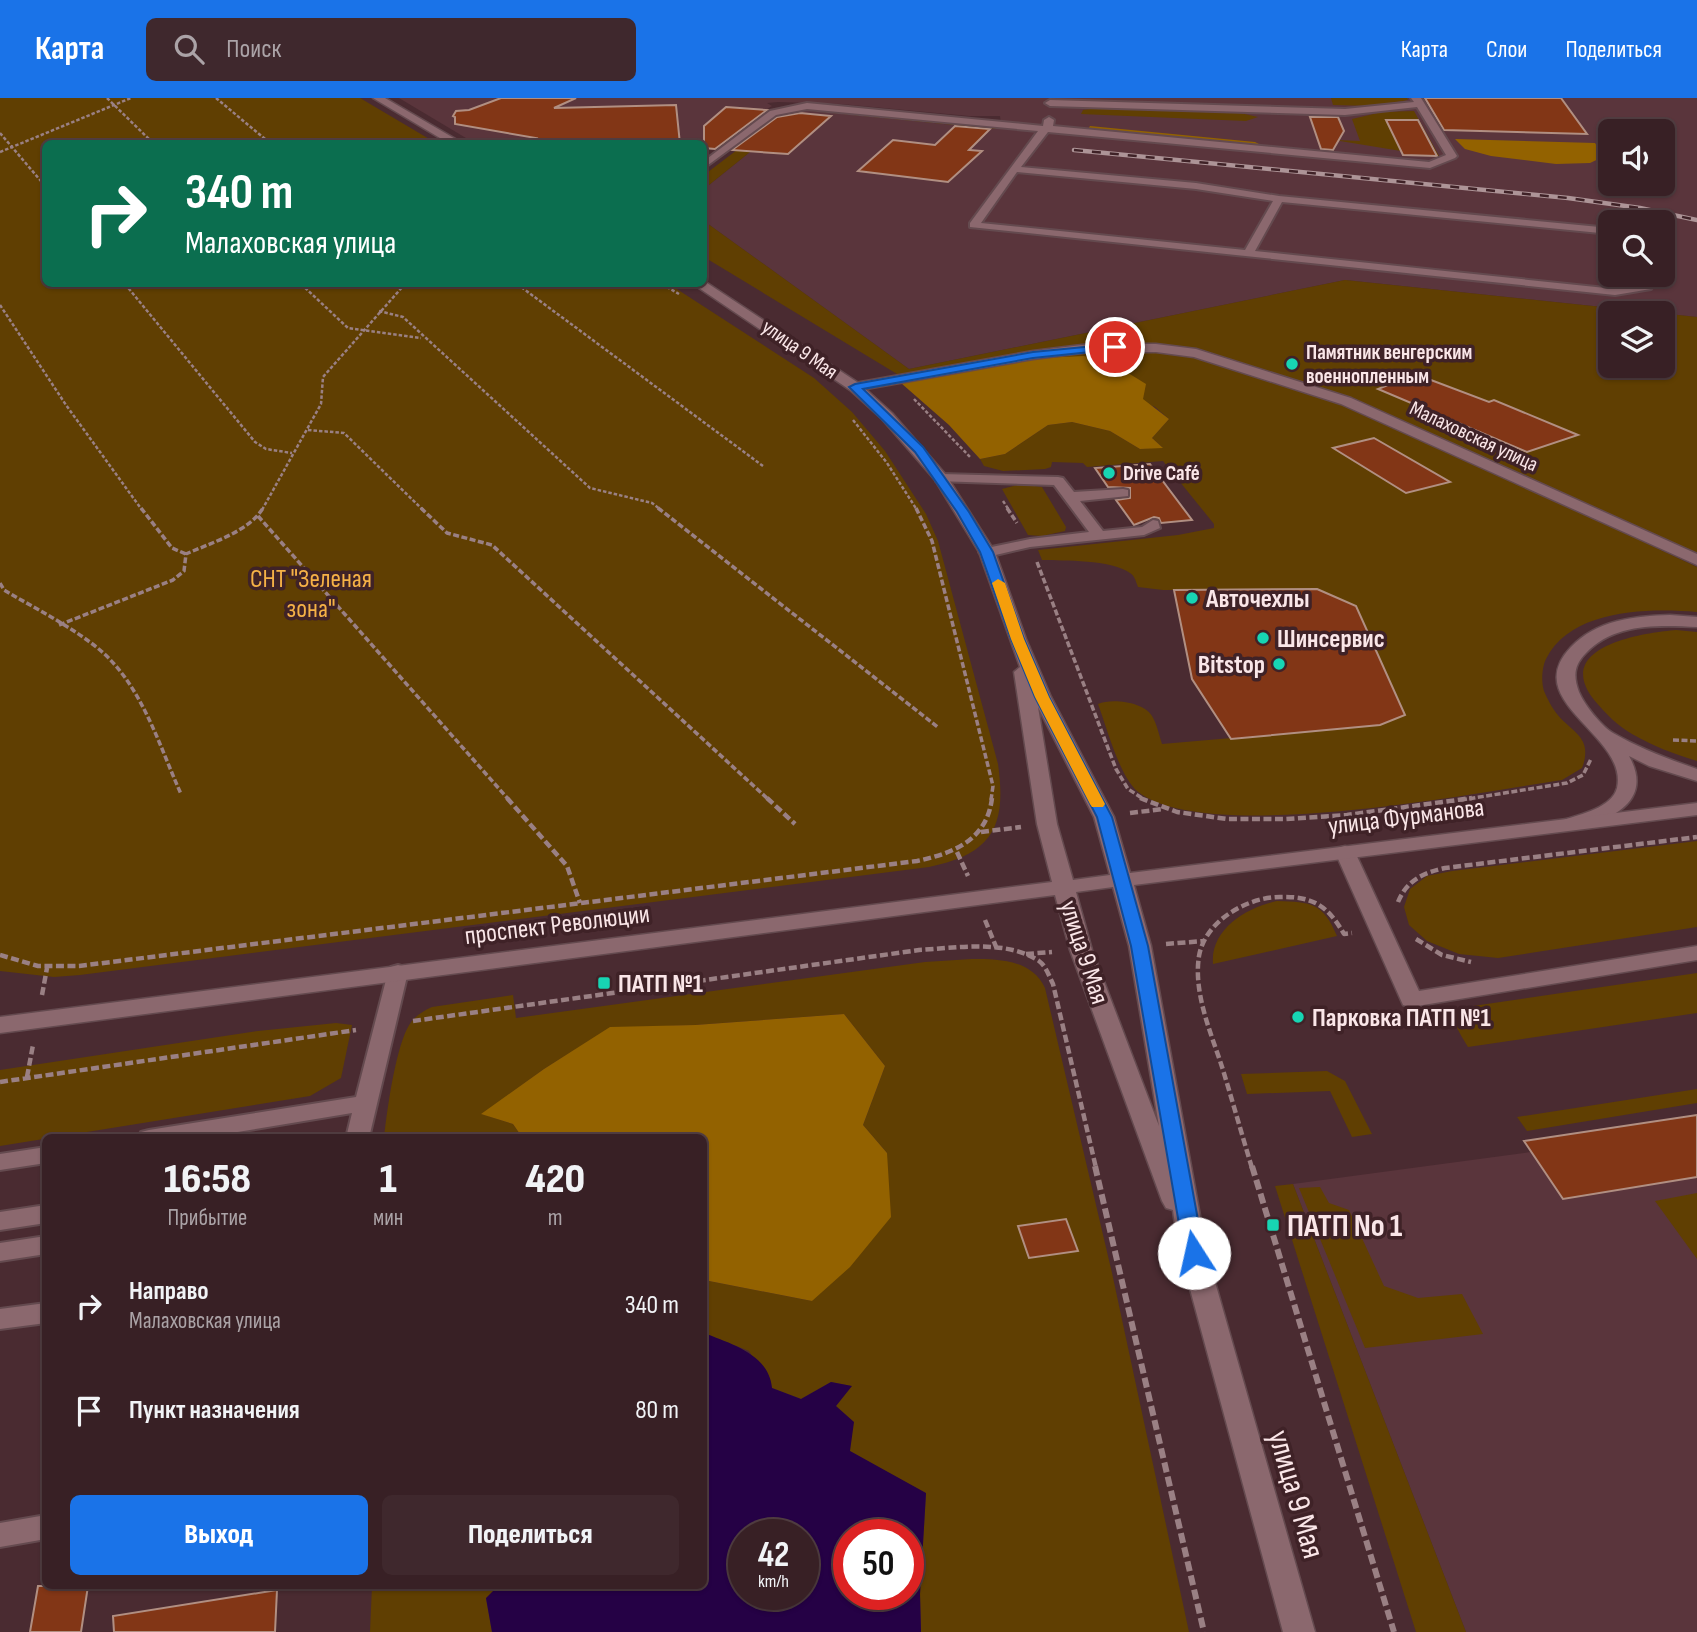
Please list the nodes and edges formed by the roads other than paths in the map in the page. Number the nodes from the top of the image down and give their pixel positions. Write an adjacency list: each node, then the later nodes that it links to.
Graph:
1 (378, 98): 5 (main road)
2 (1050, 101): 3 (lane); 4 (lane)
3 (1418, 101): 4 (lane)
4 (1048, 127): 6 (lane); 7 (lane)
5 (451, 140)
6 (707, 163)
7 (1014, 169): 8 (lane); 10 (lane)
8 (1279, 198): 9 (lane); 10 (lane)
9 (1598, 230)
10 (1248, 254): 12 (lane)
11 (704, 287): 13 (main road, улица 9 Мая)
12 (1647, 287)
13 (855, 387): 14 (main road, улица 9 Мая); 20 (main road, Малаховская улица)
14 (941, 478): 16 (lane); 19 (main road, улица 9 Мая)
15 (1123, 493): 16 (lane)
16 (1072, 497): 18 (lane)
17 (1153, 524): 18 (lane)
18 (1098, 535): 19 (lane)
19 (987, 552): 22 (main road, улица 9 Мая)
20 (1697, 560)
21 (1697, 622): 23 (main road)
22 (1017, 639): 28 (main road, улица 9 Мая); 29 (main road, улица 9 Мая)
23 (1594, 727): 24 (main road); 26 (main road)
24 (1697, 775)
25 (1697, 809): 26 (main road, улица Фурманова)
26 (1571, 824): 27 (main road, улица Фурманова)
27 (1345, 852): 28 (main road, улица Фурманова); 30 (main road)
28 (1122, 880): 29 (main road, проспект Революции); 43 (main road, улица 9 Мая)
29 (1064, 887): 31 (main road, проспект Революции); 43 (main road, улица 9 Мая)
30 (1697, 953)
31 (398, 972): 32 (main road, проспект Революции); 33 (lane)
32 (0, 1025)
33 (365, 1102): 34 (lane); 36 (lane)
34 (231, 1130): 35 (lane)
35 (190, 1134)
36 (358, 1134)
37 (42, 1156): 38 (lane)
38 (0, 1162)
39 (42, 1215): 40 (lane)
40 (0, 1222)
41 (42, 1246): 42 (lane)
42 (0, 1252)
43 (1194, 1253): 48 (main road, улица 9 Мая)
44 (42, 1314): 45 (lane)
45 (0, 1319)
46 (42, 1528): 47 (lane)
47 (0, 1535)
48 (1299, 1632)

